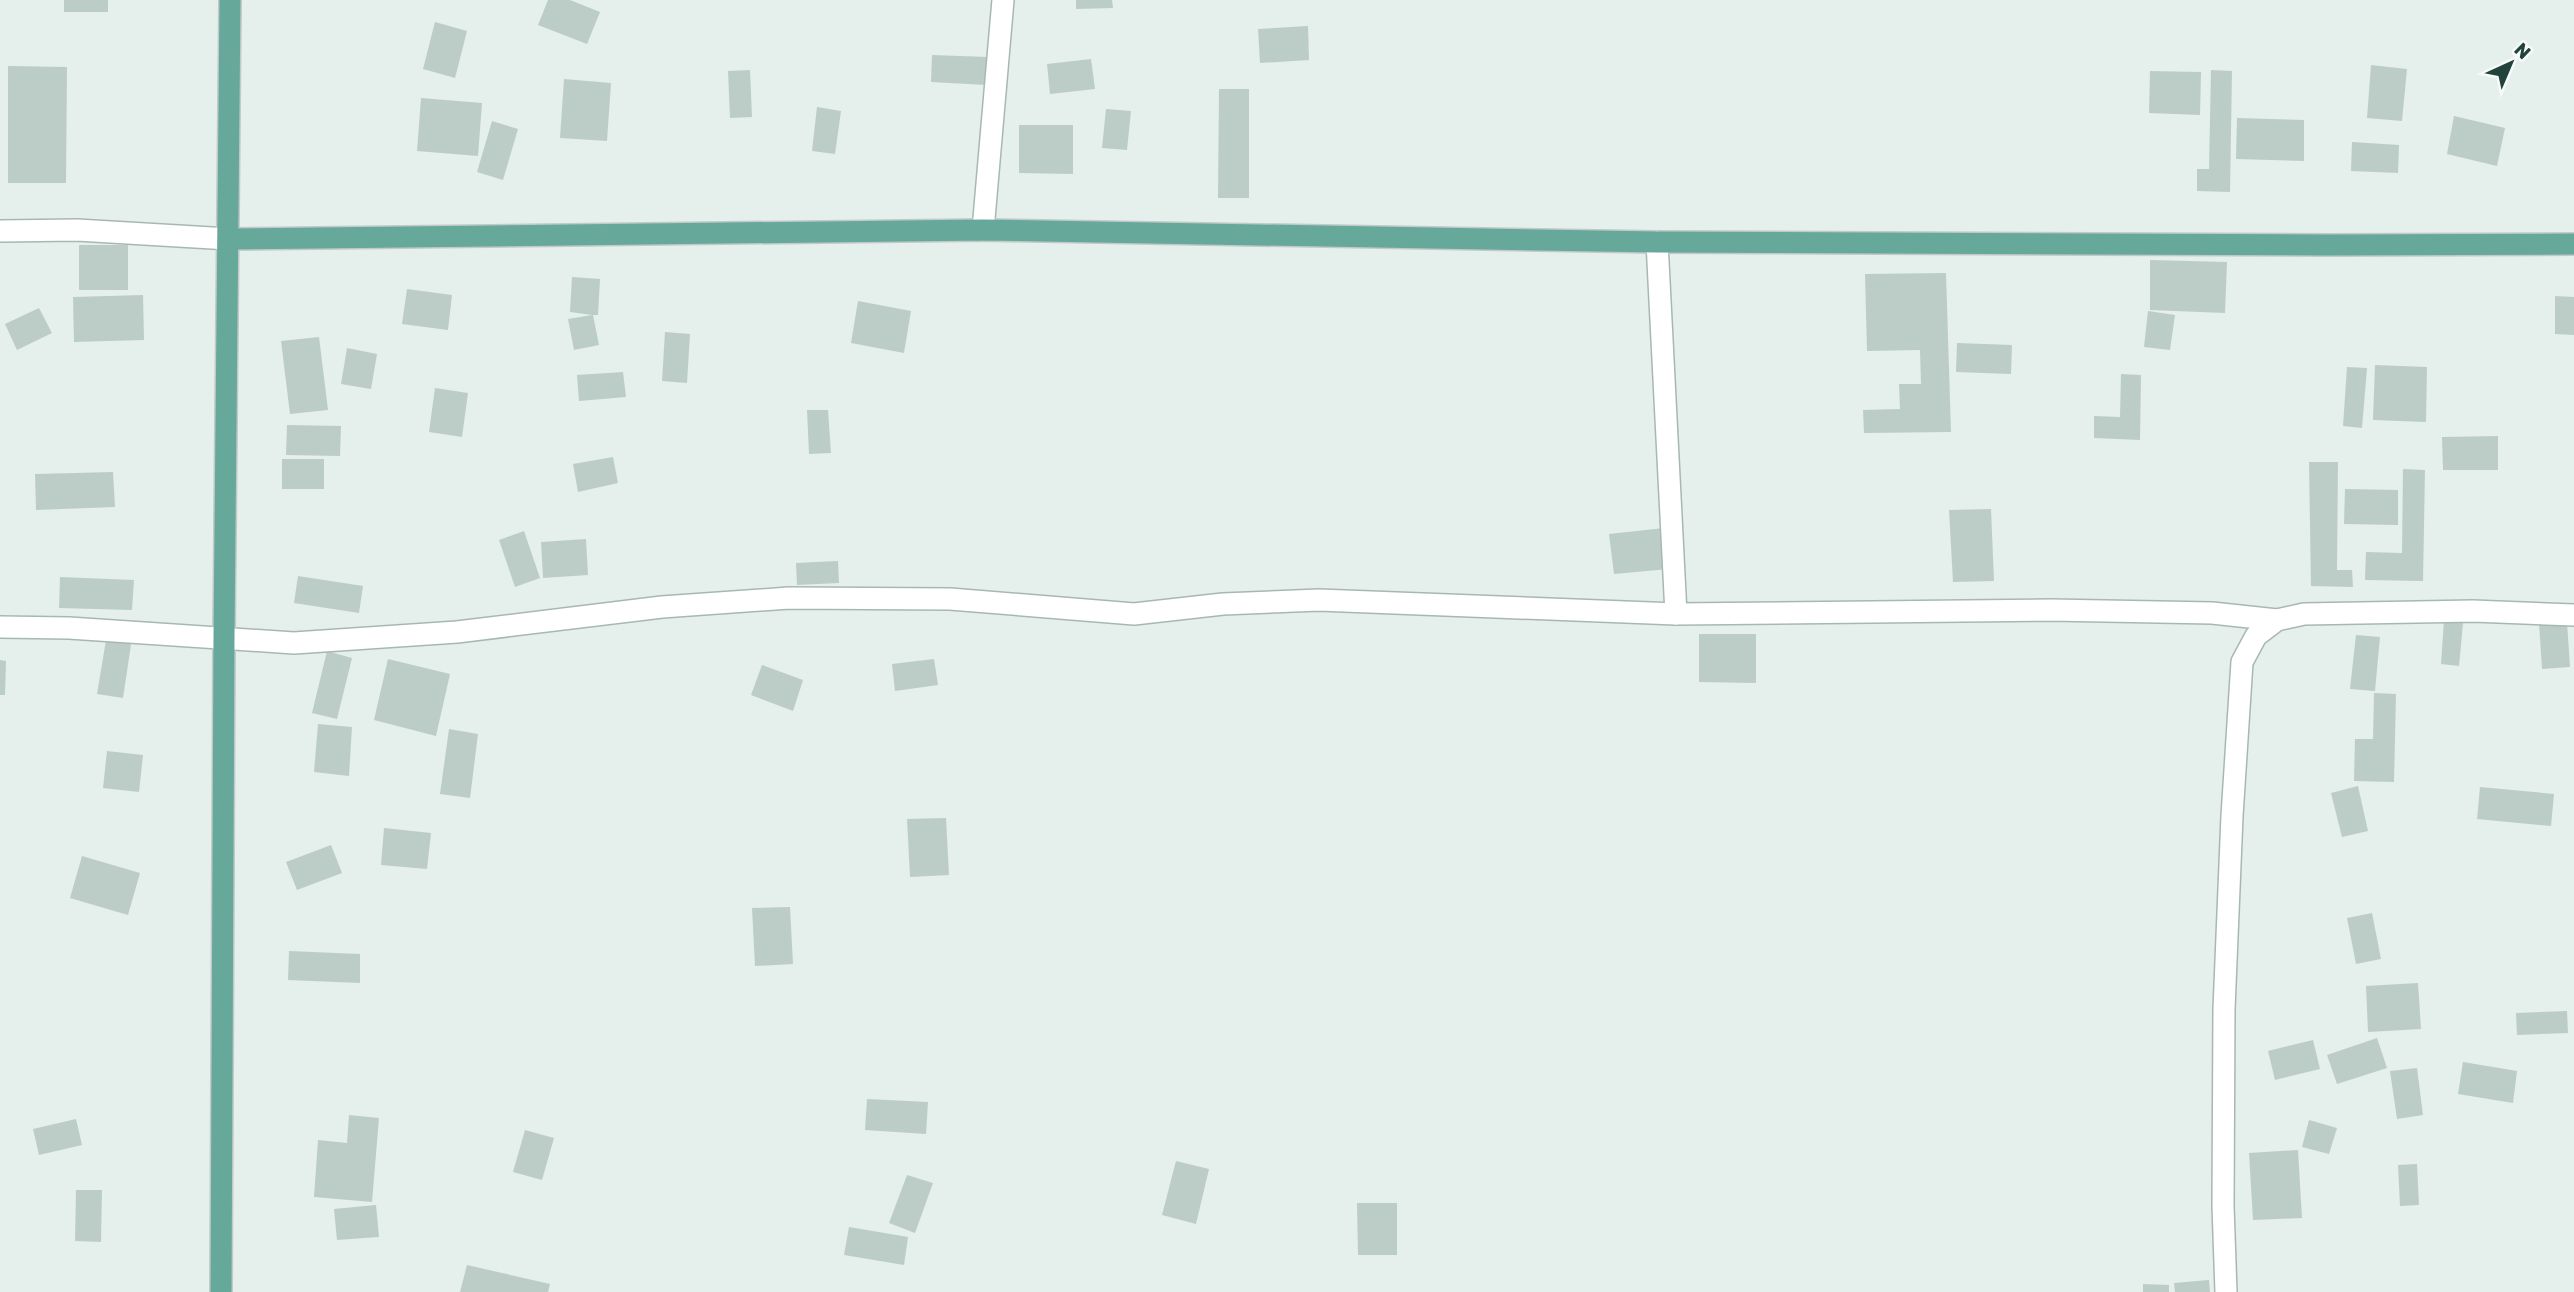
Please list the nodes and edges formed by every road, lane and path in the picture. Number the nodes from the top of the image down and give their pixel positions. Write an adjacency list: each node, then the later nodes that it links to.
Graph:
1 (230, 0): 5 (main road)
2 (1003, 0): 3 (street)
3 (983, 230): 5 (main road); 6 (main road)
4 (0, 231): 5 (street)
5 (229, 239): 12 (main road)
6 (1657, 242): 7 (main road); 8 (street)
7 (2574, 244)
8 (1676, 614): 10 (street); 12 (street)
9 (2574, 615): 10 (street)
10 (2277, 620): 14 (street)
11 (0, 627): 12 (street)
12 (224, 637): 13 (main road)
13 (221, 1292)
14 (2225, 1292)

